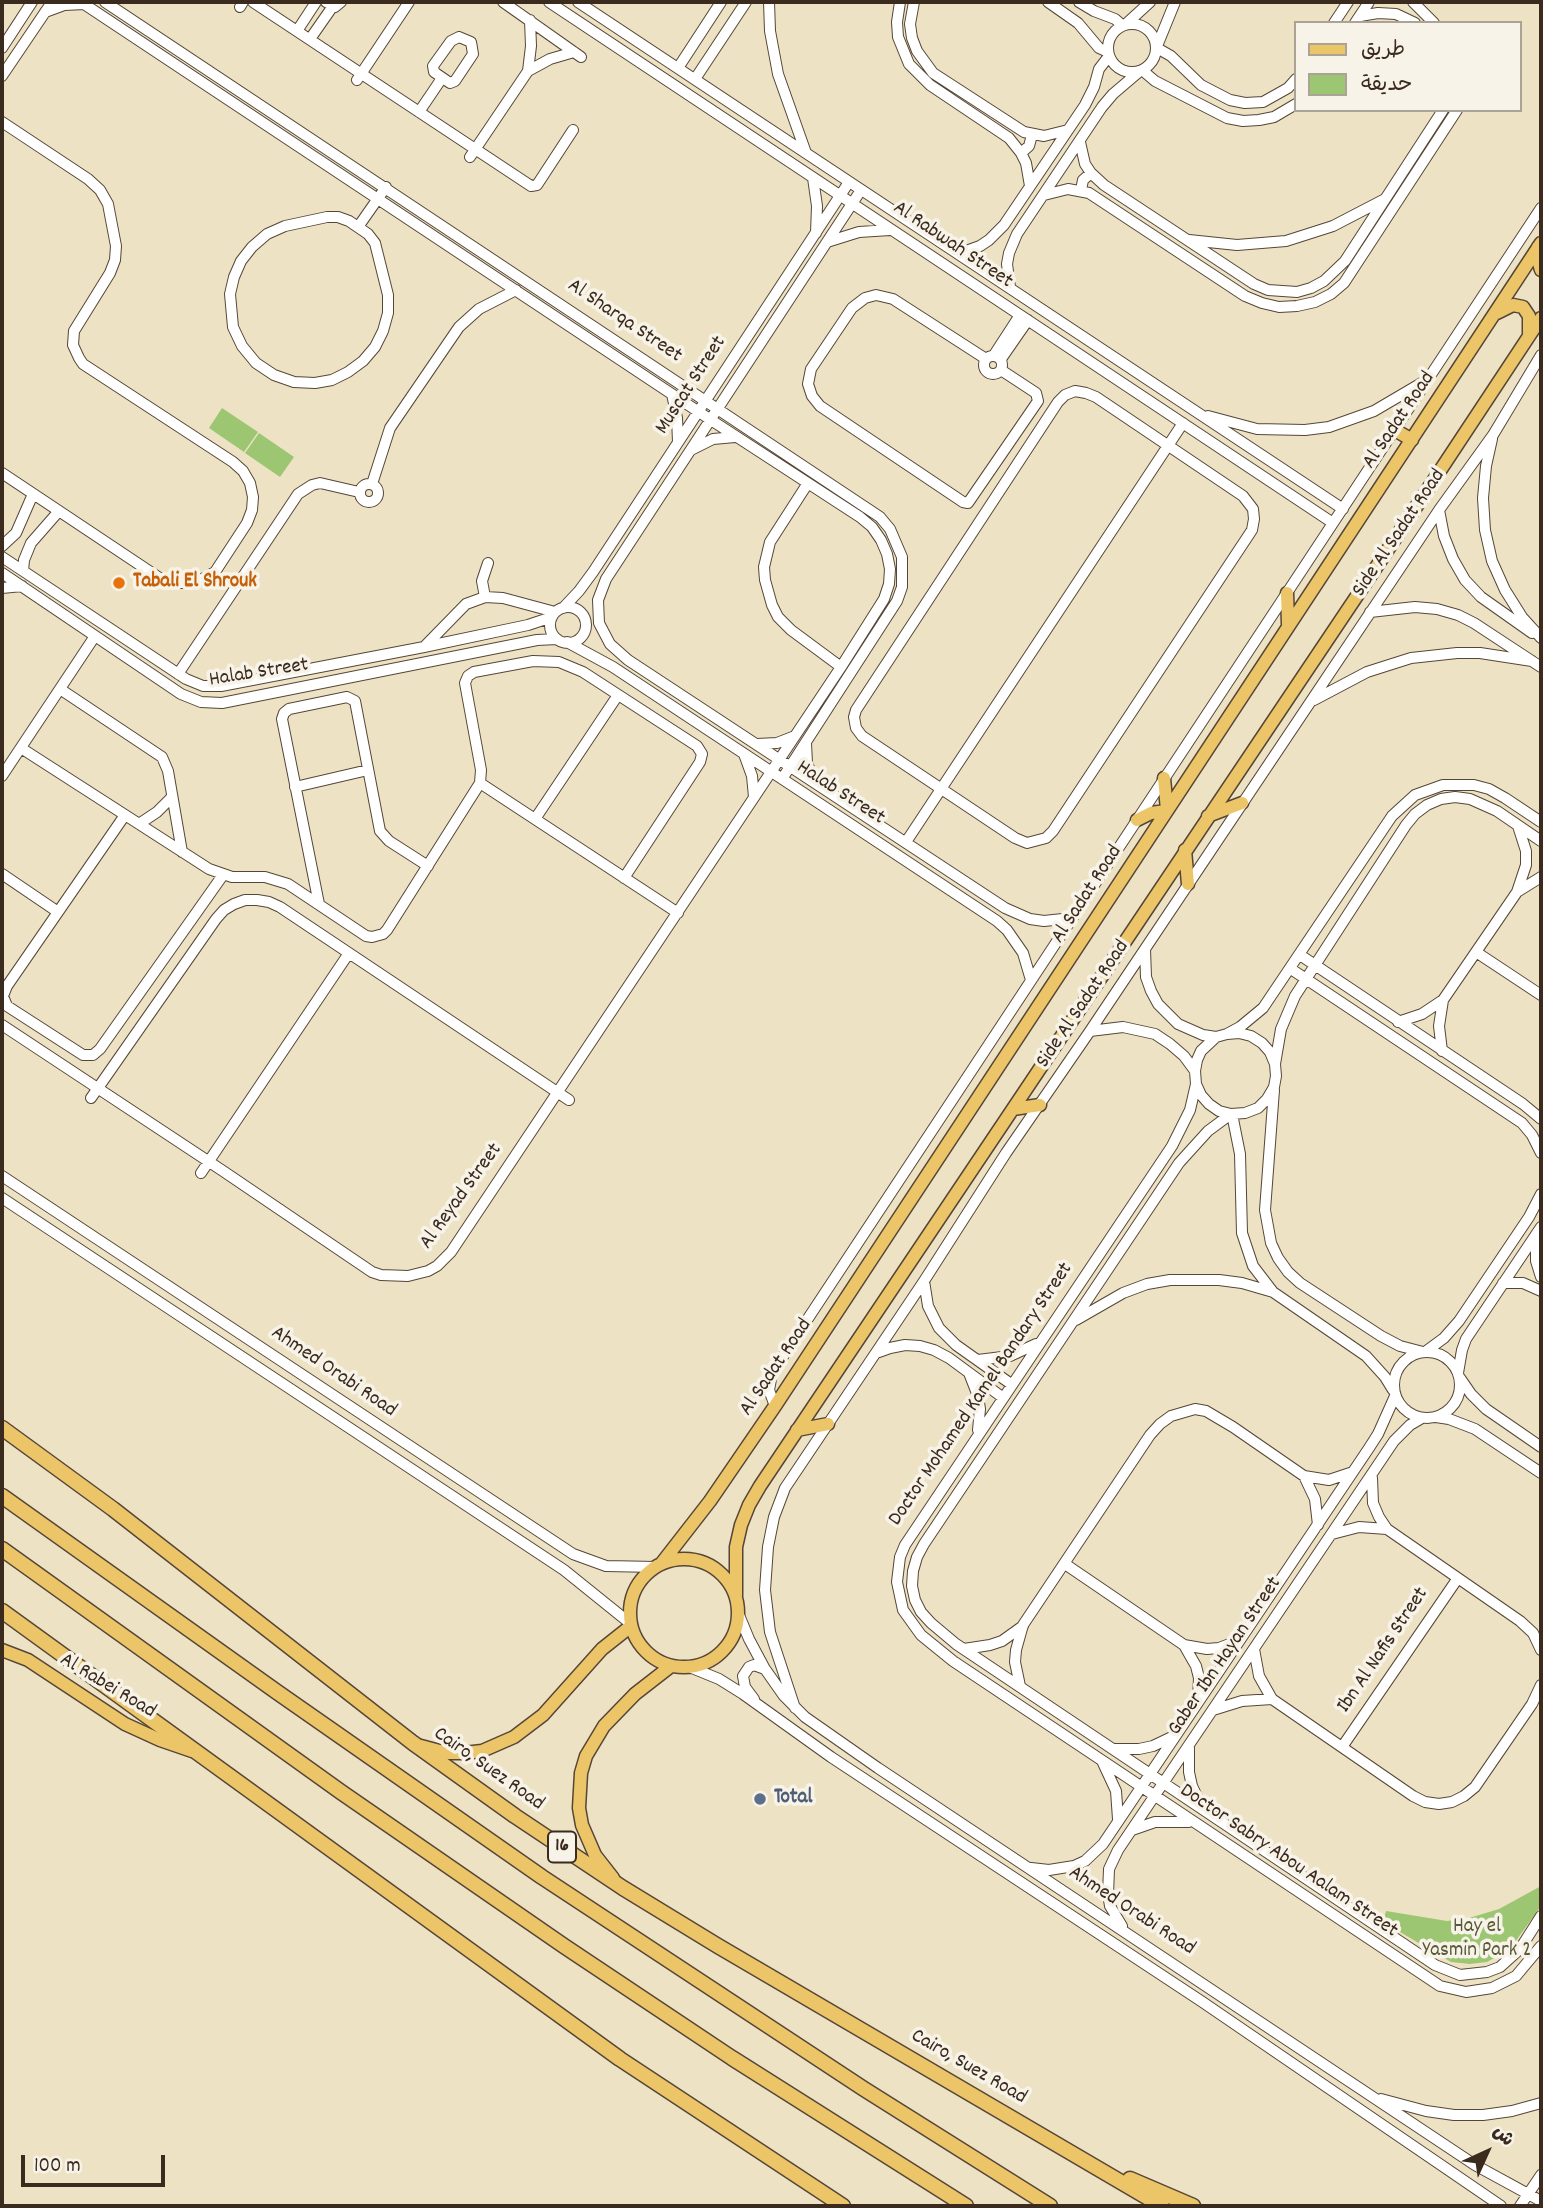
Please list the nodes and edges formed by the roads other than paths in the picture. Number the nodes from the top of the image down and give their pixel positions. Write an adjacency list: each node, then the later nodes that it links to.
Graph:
1 (32, 2): 36 (street)
2 (52, 2): 25 (street)
3 (105, 2): 46 (street, Al Sharqa Street)
4 (253, 2): 33 (street)
5 (316, 2): 33 (street)
6 (409, 2): 42 (street)
7 (503, 2): 28 (street)
8 (549, 2): 65 (street, Al Rabwah Street)
9 (578, 2): 38 (street, Al Rabwah Street)
10 (721, 2): 38 (street)
11 (746, 2): 44 (street)
12 (769, 2): 62 (street)
13 (900, 2): 63 (street)
14 (914, 2): 59 (street)
15 (1048, 2): 37 (street)
16 (1079, 2): 32 (street)
17 (1150, 2): 32 (street)
18 (1175, 2): 35 (street)
19 (1369, 2): 27 (street)
20 (1413, 2): 31 (street)
21 (83, 3): 25 (street); 51 (street, Al Sharqa Street)
22 (333, 3): 34 (street)
23 (1346, 3): 29 (street)
24 (1399, 4): 26 (street)
25 (45, 12): 41 (street)
26 (1396, 14): 27 (street); 30 (street)
27 (1357, 19)
28 (530, 20): 39 (street); 39 (street)
29 (1335, 21)
30 (1411, 21)
31 (1432, 21)
32 (1124, 24): 35 (street); 37 (street)
33 (297, 31): 34 (street)
34 (310, 39): 42 (street)
35 (1157, 47): 40 (street); 45 (street)
36 (2, 48)
37 (1109, 54): 40 (street); 57 (street)
38 (678, 68): 44 (street, Al Rabwah Street)
39 (528, 71): 61 (street)
40 (1141, 71): 47 (street); 60 (street)
41 (2, 76)
42 (359, 77): 48 (street)
43 (442, 78): 43 (street); 48 (street)
44 (695, 79): 62 (street, Al Rabwah Street)
45 (1294, 82)
46 (260, 103): 51 (street); 68 (street, Al Sharqa Street)
47 (1294, 105)
48 (419, 112): 61 (street)
49 (1442, 112): 52 (street)
50 (1457, 112): 54 (street)
51 (251, 115): 73 (street, Al Sharqa Street)
52 (1437, 121): 54 (street); 74 (street)
53 (2, 122): 55 (street)
54 (1447, 128): 70 (street)
55 (13, 130): 58 (street); 119 (street)
56 (573, 130): 61 (street)
57 (1068, 130): 59 (street); 67 (street)
58 (2, 134)
59 (1032, 135): 63 (street)
60 (1080, 142): 64 (street); 72 (street)
61 (473, 153)
62 (806, 153): 66 (street, Al Rabwah Street)
63 (1021, 153): 67 (street)
64 (1091, 173): 70 (street); 81 (street)
65 (813, 178): 71 (street, Al Rabwah Street); 80 (street)
66 (849, 181): 69 (street, Al Rabwah Street); 71 (street, Muscat Street)
67 (1030, 186): 79 (street)
68 (386, 187): 73 (street); 97 (street, Al Sharqa Street)
69 (861, 190): 75 (street, Muscat Street); 85 (street, Al Rabwah Street)
70 (1081, 190): 72 (street)
71 (840, 195): 75 (street, Al Rabwah Street); 80 (street, Muscat Street)
72 (1044, 195): 83 (street)
73 (378, 199): 77 (street); 88 (street, Al Sharqa Street)
74 (1386, 199): 81 (street); 81 (street)
75 (852, 203): 78 (street, Al Rabwah Street); 82 (street, Muscat Street)
76 (1541, 208): 95 (street)
77 (358, 227): 77 (street)
78 (892, 230): 82 (street); 90 (street, Al Rabwah Street)
79 (998, 232): 83 (street); 85 (street)
80 (815, 235): 97 (street, Muscat Street)
81 (1185, 239)
82 (826, 242): 98 (street, Muscat Street)
83 (1013, 242): 87 (street)
84 (1540, 245): 86 (main road); 89 (main road, Al Sadat Road)
85 (958, 254): 87 (street, Al Rabwah Street)
86 (1541, 271)
87 (1010, 287): 100 (street, Al Rabwah Street)
88 (516, 290): 96 (street, Al Sharqa Street); 114 (street)
89 (1493, 316): 92 (main road); 106 (main road, Al Sadat Road)
90 (1024, 318): 94 (street); 102 (street, Al Rabwah Street)
91 (1541, 318): 92 (main road)
92 (1529, 336): 169 (main road)
93 (1541, 355): 104 (street, Side Al Sadat Road)
94 (995, 361): 94 (street)
95 (1428, 379): 100 (street); 103 (street)
96 (672, 394): 99 (street, Al Sharqa Street); 107 (street)
97 (706, 400): 98 (street, Al Sharqa Street); 99 (street, Muscat Street)
98 (719, 409): 101 (street, Muscat Street); 147 (street, Al Sharqa Street)
99 (698, 411): 101 (street, Al Sharqa Street); 107 (street, Muscat Street)
100 (1199, 414): 110 (street, Al Rabwah Street)
101 (711, 420): 105 (street, Al Sharqa Street); 109 (street, Muscat Street)
102 (1183, 423): 108 (street); 112 (street, Al Rabwah Street)
103 (1395, 430): 106 (main road); 117 (street)
104 (1493, 435): 118 (street, Side Al Sadat Road); 136 (street)
105 (736, 437): 109 (street); 113 (street, Al Sharqa Street)
106 (1412, 440): 134 (main road, Al Sadat Road)
107 (678, 443): 130 (street, Muscat Street)
108 (1168, 446): 161 (street); 161 (street); 161 (street)
109 (692, 449): 132 (street, Muscat Street)
110 (1279, 467): 112 (street); 117 (street, Al Rabwah Street)
111 (2, 473): 116 (street)
112 (1271, 481): 120 (street, Al Rabwah Street)
113 (808, 483): 140 (street); 140 (street, Al Sharqa Street)
114 (372, 484): 115 (street); 115 (street)
115 (359, 492): 142 (street)
116 (33, 494): 119 (street); 121 (street)
117 (1343, 509): 120 (street)
118 (1439, 510): 131 (street, Side Al Sadat Road); 136 (street)
119 (59, 511): 124 (street)
120 (1333, 523): 128 (street)
121 (2, 546)
122 (2, 557): 124 (street, Halab Street)
123 (488, 563): 129 (street)
124 (23, 571): 142 (street, Halab Street)
125 (2, 573): 126 (street, Halab Street)
126 (22, 586): 127 (street); 135 (street, Halab Street)
127 (2, 588)
128 (1287, 593): 134 (main road); 156 (street)
129 (485, 597): 130 (street); 138 (street)
130 (557, 612): 133 (street); 137 (street); 138 (street, Halab Street)
131 (1370, 612): 139 (street); 145 (street, Side Al Sadat Road)
132 (599, 623): 133 (street); 148 (street, Halab Street)
133 (586, 625): 137 (street)
134 (1288, 625): 166 (main road, Al Sadat Road)
135 (95, 636): 137 (street, Halab Street); 143 (street)
136 (1541, 639)
137 (562, 641): 150 (street, Halab Street)
138 (424, 647): 142 (street, Halab Street)
139 (1532, 661): 141 (street); 145 (street)
140 (841, 667): 146 (street, Al Sharqa Street)
141 (1541, 667)
142 (178, 674)
143 (60, 689): 149 (street); 162 (street)
144 (618, 695): 159 (street); 170 (street); 183 (street)
145 (1311, 702): 165 (street, Side Al Sadat Road)
146 (796, 736): 148 (street); 151 (street, Al Sharqa Street)
147 (806, 743): 152 (street, Al Sharqa Street); 158 (street)
148 (757, 744): 151 (street, Halab Street)
149 (21, 748): 155 (street); 168 (street)
150 (744, 754): 154 (street, Halab Street); 164 (street)
151 (780, 760): 152 (street, Halab Street); 154 (street, Al Reyad Street)
152 (790, 766): 157 (street); 158 (street, Halab Street)
153 (368, 770): 160 (street); 160 (street); 179 (street)
154 (772, 772): 157 (street, Halab Street); 164 (street, Al Reyad Street)
155 (2, 776)
156 (1164, 778): 166 (main road); 171 (street)
157 (782, 779): 197 (street, Halab Street)
158 (815, 782): 176 (street, Halab Street)
159 (480, 783): 170 (street); 179 (street)
160 (295, 787): 186 (street)
161 (941, 789): 176 (street)
162 (172, 797): 173 (street); 178 (street)
163 (1505, 798): 167 (street); 172 (street); 193 (street)
164 (754, 799): 188 (street, Al Reyad Street)
165 (1242, 803): 169 (main road); 184 (street, Side Al Sadat Road)
166 (1166, 811): 171 (main road); 241 (main road, Al Sadat Road)
167 (1497, 811): 174 (street); 194 (street)
168 (125, 815): 173 (street); 187 (street)
169 (1208, 816): 177 (main road)
170 (535, 819): 183 (street)
171 (1137, 820): 189 (street)
172 (1541, 822)
173 (139, 824): 178 (street)
174 (1518, 825): 175 (street); 185 (street)
175 (1541, 841)
176 (906, 842): 189 (street, Halab Street)
177 (1185, 850): 184 (main road); 214 (main road)
178 (182, 852): 181 (street)
179 (428, 866): 186 (street)
180 (2, 874): 187 (street)
181 (223, 875): 186 (street); 187 (street)
182 (1541, 877): 185 (street)
183 (624, 878): 188 (street)
184 (1188, 884): 190 (street, Side Al Sadat Road)
185 (1517, 892): 191 (street)
186 (319, 904)
187 (58, 912)
188 (678, 913): 210 (street, Al Reyad Street)
189 (1072, 918): 197 (street)
190 (1145, 948): 202 (street, Side Al Sadat Road); 203 (street)
191 (1476, 952): 198 (street); 199 (street)
192 (349, 953): 209 (street); 210 (street); 218 (street)
193 (1300, 955): 194 (street); 195 (street)
194 (1315, 965): 196 (street); 200 (street)
195 (1291, 969): 196 (street); 203 (street)
196 (1306, 979): 205 (street); 217 (street)
197 (1031, 980): 241 (street)
198 (1541, 995)
199 (1443, 1000): 200 (street); 204 (street)
200 (1398, 1021): 204 (street)
201 (2, 1025): 209 (street, Al Reyad Street)
202 (1090, 1031): 206 (street); 213 (street, Side Al Sadat Road)
203 (1222, 1036): 205 (street); 206 (street)
204 (1442, 1051): 216 (street)
205 (1275, 1064): 208 (street)
206 (1195, 1070): 207 (street)
207 (1196, 1084): 215 (street); 232 (street, Doctor Mohamed Kamel Bandary Street)
208 (1274, 1087): 215 (street); 233 (street)
209 (98, 1089): 211 (street); 218 (street, Al Reyad Street)
210 (558, 1092): 212 (street); 218 (street, Al Reyad Street)
211 (91, 1098)
212 (569, 1100)
213 (1040, 1105): 214 (main road); 227 (street, Side Al Sadat Road)
214 (1013, 1109): 246 (main road)
215 (1232, 1114): 230 (street); 231 (street, Doctor Mohamed Kamel Bandary Street)
216 (1541, 1119)
217 (1541, 1149)
218 (208, 1162): 219 (street)
219 (201, 1173)
220 (2, 1176): 223 (street, Ahmed Orabi Road)
221 (1541, 1194): 233 (street)
222 (2, 1198): 225 (street, Ahmed Orabi Road)
223 (73, 1222): 225 (street); 255 (street, Ahmed Orabi Road)
224 (1539, 1230): 226 (street); 228 (street)
225 (64, 1238): 259 (street, Ahmed Orabi Road)
226 (1541, 1277)
227 (924, 1281): 234 (street, Side Al Sadat Road); 235 (street)
228 (1503, 1283): 229 (street); 237 (street)
229 (1541, 1291)
230 (1273, 1293): 231 (street); 239 (street)
231 (1072, 1322): 256 (street, Doctor Mohamed Kamel Bandary Street)
232 (1040, 1342): 235 (street); 238 (street, Doctor Mohamed Kamel Bandary Street)
233 (1424, 1352): 237 (street); 239 (street)
234 (876, 1353): 236 (street); 244 (street, Side Al Sadat Road)
235 (978, 1360): 238 (street)
236 (969, 1373): 240 (street); 247 (street)
237 (1459, 1375): 242 (street); 248 (street)
238 (1011, 1384): 240 (street, Doctor Mohamed Kamel Bandary Street)
239 (1394, 1393): 243 (street); 249 (street, Gaber Ibn Hayan Street)
240 (1002, 1397): 247 (street, Doctor Mohamed Kamel Bandary Street)
241 (775, 1406): 263 (main road, Al Sadat Road)
242 (1436, 1417): 243 (street); 250 (street)
243 (1422, 1418): 251 (street, Gaber Ibn Hayan Street)
244 (828, 1424): 246 (main road); 284 (street, Side Al Sadat Road)
245 (2, 1427): 287 (highway, Cairo, Suez Road / 16)
246 (797, 1430): 265 (main road)
247 (978, 1434): 254 (street, Doctor Mohamed Kamel Bandary Street)
248 (1541, 1447)
249 (1353, 1472): 252 (street); 257 (street, Gaber Ibn Hayan Street)
250 (1541, 1473)
251 (1372, 1474): 258 (street); 260 (street, Gaber Ibn Hayan Street)
252 (1304, 1476): 257 (street); 262 (street)
253 (2, 1496): 320 (highway, 16)
254 (925, 1513): 256 (street); 293 (street, Doctor Mohamed Kamel Bandary Street)
255 (516, 1517): 259 (street); 263 (street, Ahmed Orabi Road)
256 (938, 1522): 272 (street, Doctor Mohamed Kamel Bandary Street)
257 (1318, 1525): 270 (street, Gaber Ibn Hayan Street)
258 (1387, 1529): 260 (street); 264 (street)
259 (507, 1532): 268 (street, Ahmed Orabi Road)
260 (1331, 1534): 273 (street, Gaber Ibn Hayan Street)
261 (2, 1549): 319 (highway)
262 (1065, 1563): 269 (street); 271 (street)
263 (659, 1565): 265 (main road); 268 (main road)
264 (1458, 1578): 275 (street); 289 (street, Ibn Al Nafis Street)
265 (736, 1595): 267 (main road)
266 (2, 1611): 291 (highway)
267 (739, 1615): 277 (main road); 278 (street, Ahmed Orabi Road)
268 (631, 1625): 276 (main road); 287 (main road)
269 (1023, 1625): 272 (street); 280 (street)
270 (1240, 1640): 271 (street); 282 (street, Gaber Ibn Hayan Street)
271 (1184, 1645): 282 (street)
272 (964, 1649): 280 (street, Doctor Mohamed Kamel Bandary Street)
273 (1254, 1649): 281 (street); 285 (street, Gaber Ibn Hayan Street)
274 (2, 1650): 291 (main road, Al Rabei Road)
275 (1541, 1650)
276 (671, 1666): 277 (main road); 304 (main road)
277 (692, 1668): 283 (street, Ahmed Orabi Road)
278 (765, 1669): 283 (street); 284 (street, Ahmed Orabi Road)
279 (1541, 1685): 289 (street)
280 (1020, 1687): 290 (street, Doctor Mohamed Kamel Bandary Street)
281 (1272, 1699): 285 (street); 289 (street)
282 (1198, 1703): 286 (street, Gaber Ibn Hayan Street)
283 (758, 1705): 294 (street, Ahmed Orabi Road)
284 (795, 1707): 292 (street, Ahmed Orabi Road)
285 (1212, 1711): 288 (street, Gaber Ibn Hayan Street)
286 (1177, 1734): 290 (street); 295 (street, Gaber Ibn Hayan Street)
287 (413, 1743): 304 (highway, Cairo, Suez Road / 16)
288 (1190, 1744): 296 (street, Gaber Ibn Hayan Street); 299 (street)
289 (1342, 1747)
290 (1112, 1748): 295 (street, Doctor Mohamed Kamel Bandary Street)
291 (196, 1752): 318 (highway)
292 (865, 1759): 294 (street); 303 (street, Ahmed Orabi Road)
293 (1101, 1760): 297 (street, Doctor Mohamed Kamel Bandary Street); 300 (street)
294 (856, 1774): 311 (street, Ahmed Orabi Road)
295 (1150, 1774): 296 (street, Doctor Mohamed Kamel Bandary Street); 297 (street, Gaber Ibn Hayan Street)
296 (1164, 1783): 298 (street, Gaber Ibn Hayan Street); 299 (street, Doctor Sabry Abou Aalam Street)
297 (1141, 1787): 298 (street, Doctor Mohamed Kamel Bandary Street); 300 (street, Gaber Ibn Hayan Street)
298 (1154, 1796): 301 (street, Doctor Sabry Abou Aalam Street); 302 (street, Gaber Ibn Hayan Street)
299 (1205, 1811): 305 (street, Doctor Sabry Abou Aalam Street)
300 (1118, 1822): 303 (street, Gaber Ibn Hayan Street)
301 (1194, 1823): 302 (street); 306 (street, Doctor Sabry Abou Aalam Street)
302 (1131, 1830): 308 (street, Gaber Ibn Hayan Street)
303 (1028, 1867): 308 (street, Ahmed Orabi Road)
304 (623, 1888): 314 (highway, Cairo, Suez Road / 16)
305 (1337, 1899): 306 (street); 307 (street, Doctor Sabry Abou Aalam Street)
306 (1328, 1913): 309 (street, Doctor Sabry Abou Aalam Street)
307 (1541, 1916)
308 (1126, 1933): 310 (street, Ahmed Orabi Road)
309 (1541, 1946)
310 (1210, 1988): 311 (street); 312 (street, Ahmed Orabi Road)
311 (1201, 2001): 323 (street, Ahmed Orabi Road)
312 (1372, 2096): 313 (street); 316 (street, Ahmed Orabi Road)
313 (1541, 2103)
314 (1088, 2163): 321 (highway, Cairo, Suez Road / 16); 322 (highway)
315 (1541, 2175): 316 (street)
316 (1528, 2194): 317 (street, Ahmed Orabi Road); 324 (street)
317 (1541, 2201)
318 (843, 2206)
319 (966, 2206)
320 (1050, 2206)
321 (1162, 2206)
322 (1193, 2206)
323 (1501, 2206)
324 (1520, 2206)

